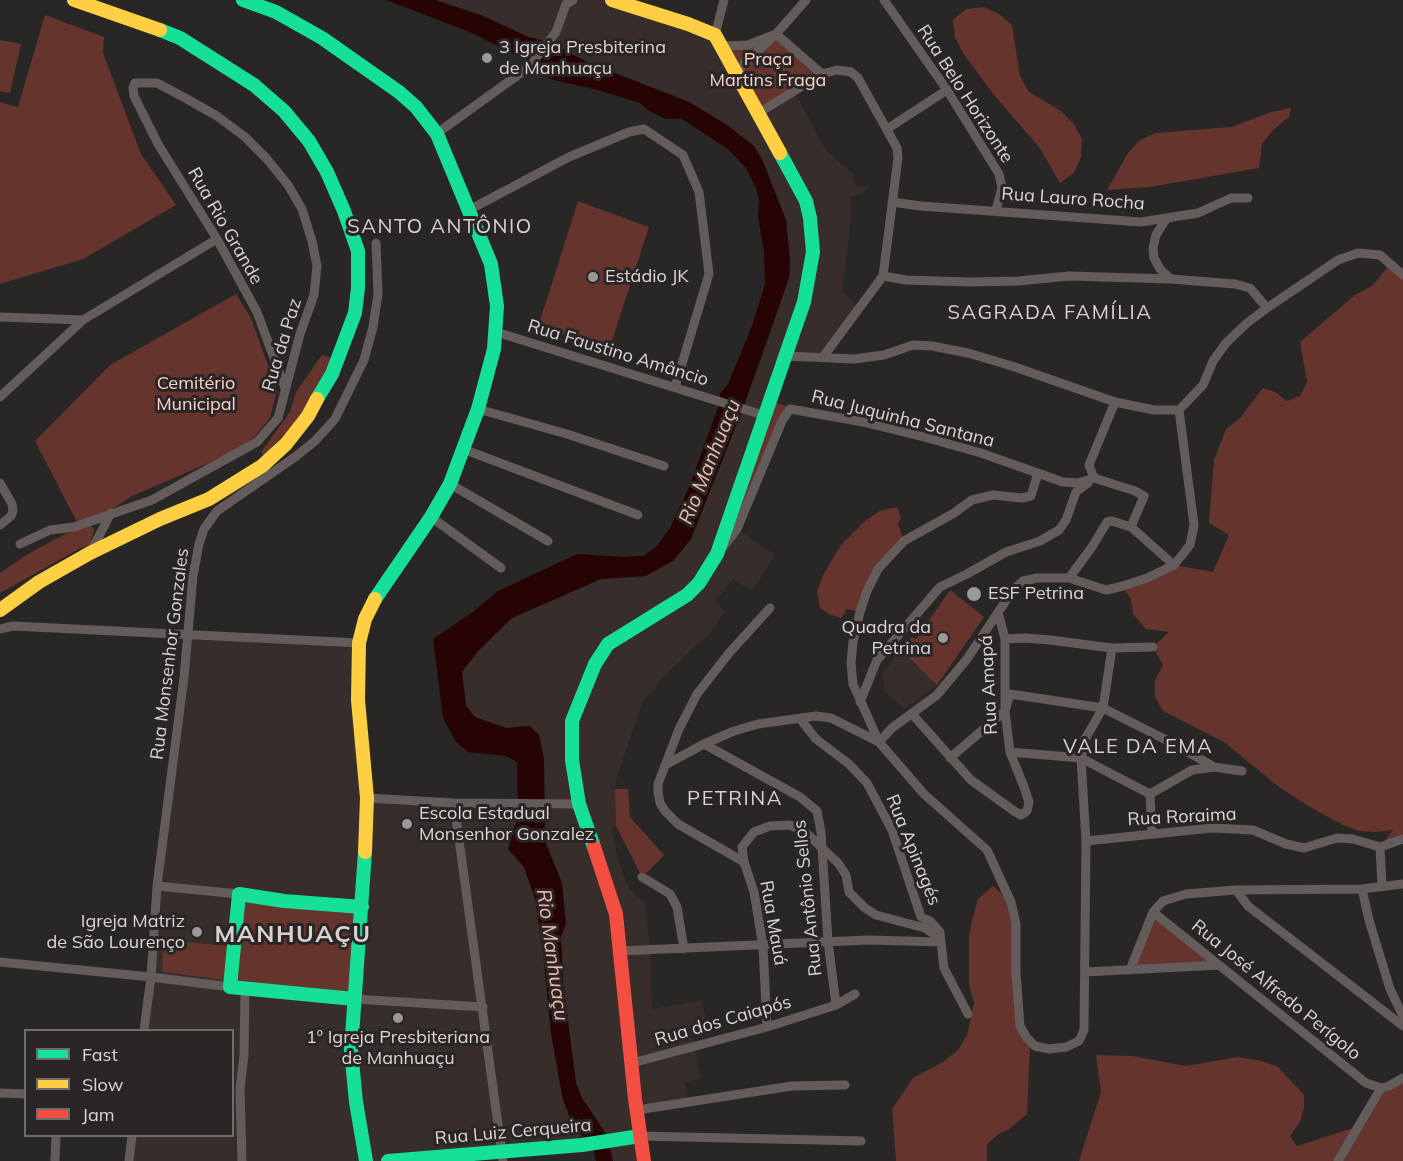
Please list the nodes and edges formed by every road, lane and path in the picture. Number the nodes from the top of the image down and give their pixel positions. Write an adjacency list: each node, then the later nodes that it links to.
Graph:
1 (74, 0): 42 (main road)
2 (243, 0): 16 (main road)
3 (573, 0): 16 (street)
4 (612, 0): 9 (main road)
5 (724, 0): 9 (street)
6 (806, 0): 8 (street)
7 (884, 0): 13 (street, Rua Belo Horizonte)
8 (777, 34): 9 (street); 10 (street); 11 (street)
9 (718, 40): 10 (main road)
10 (735, 72): 14 (main road)
11 (822, 74): 14 (street); 15 (street)
12 (135, 83): 22 (street, Rua Rio Grande); 34 (street, Rua da Paz)
13 (947, 90): 15 (street); 20 (street, Rua Belo Horizonte)
14 (757, 114): 31 (main road)
15 (886, 129): 18 (street)
16 (436, 134): 19 (main road)
17 (1248, 198): 21 (street, Rua Lauro Rocha)
18 (892, 202): 20 (street, Rua Lauro Rocha); 25 (street)
19 (469, 210): 30 (main road); 33 (street)
20 (996, 210): 21 (street, Rua Lauro Rocha)
21 (1166, 219): 26 (street)
22 (216, 239): 29 (street); 34 (street, Rua Rio Grande)
23 (376, 243): 42 (street, Rua Monsenhor Gonzales)
24 (1403, 275): 27 (street)
25 (883, 276): 26 (street); 32 (street)
26 (1171, 279): 27 (street)
27 (1267, 308): 38 (street)
28 (0, 317): 29 (street)
29 (82, 320): 35 (street)
30 (496, 332): 33 (street, Rua Faustino Amâncio); 37 (main road)
31 (785, 356): 32 (street); 39 (main road)
32 (823, 357): 36 (street)
33 (675, 387): 39 (street, Rua Faustino Amâncio)
34 (285, 388): 47 (street, Rua da Paz)
35 (0, 397)
36 (1115, 402): 38 (street); 44 (street)
37 (478, 409): 40 (main road); 41 (street)
38 (1179, 410): 58 (street)
39 (765, 416): 57 (main road)
40 (463, 449): 46 (main road); 49 (street)
41 (664, 466)
42 (262, 473): 51 (main road); 65 (street, Rua Monsenhor Gonzales)
43 (1038, 473): 44 (street, Rua Juquinha Santana); 57 (street, Rua Juquinha Santana); 70 (street)
44 (1094, 478): 53 (street); 70 (street)
45 (0, 483): 52 (street)
46 (450, 484): 50 (main road); 54 (street)
47 (152, 500): 48 (street, Rua da Paz); 51 (street)
48 (111, 513): 55 (street, Rua da Paz); 56 (street)
49 (638, 514)
50 (431, 517): 59 (street); 67 (main road)
51 (160, 519): 56 (main road)
52 (0, 525)
53 (1131, 527): 58 (street); 60 (street)
54 (548, 541)
55 (20, 544)
56 (90, 553): 62 (main road)
57 (717, 554): 86 (main road)
58 (1174, 565): 60 (street)
59 (501, 568)
60 (1068, 578): 63 (street)
61 (770, 608): 80 (street, Rua Mauá)
62 (0, 610)
63 (998, 612): 66 (street, Rua Amapá); 73 (street)
64 (0, 629): 65 (street)
65 (188, 633): 67 (street); 95 (street, Rua Monsenhor Gonzales)
66 (1005, 639): 69 (street); 72 (street, Rua Amapá)
67 (359, 643): 84 (main road)
68 (1153, 647): 69 (street)
69 (1112, 648): 71 (street)
70 (860, 702): 75 (street)
71 (1103, 708): 72 (street); 79 (street); 81 (street)
72 (1005, 711): 77 (street, Rua Amapá); 78 (street)
73 (912, 714): 75 (street); 78 (street, Rua Amapá)
74 (801, 720): 75 (street); 76 (street); 103 (street, Rua Apinagés)
75 (879, 742): 110 (street)
76 (704, 744): 80 (street); 91 (street, Rua Antônio Sellos)
77 (1010, 752): 78 (street, Rua Amapá); 79 (street)
78 (950, 758)
79 (1081, 758): 83 (street); 89 (street)
80 (667, 764): 92 (street, Rua Mauá)
81 (1214, 767): 82 (street); 83 (street)
82 (1242, 771)
83 (1150, 794): 87 (street)
84 (367, 798): 85 (street); 100 (main road)
85 (454, 803): 86 (street); 117 (street)
86 (579, 804): 106 (main road)
87 (1152, 834): 89 (street, Rua Roraima); 90 (street, Rua Roraima)
88 (1403, 839): 90 (street)
89 (1086, 840): 110 (street)
90 (1380, 847): 96 (street)
91 (822, 848): 92 (street); 102 (street, Rua Antônio Sellos); 103 (street)
92 (744, 862): 104 (street, Rua Mauá)
93 (642, 877): 105 (street)
94 (1403, 884): 96 (street)
95 (157, 886): 99 (street); 111 (street, Rua Monsenhor Gonzales)
96 (1382, 886): 97 (street)
97 (1362, 889): 98 (street); 119 (street)
98 (1236, 890): 101 (street); 120 (street)
99 (239, 894): 100 (main road); 112 (main road)
100 (362, 907): 115 (main road)
101 (1153, 912): 108 (street, Rua José Alfredo Perígolo); 109 (street)
102 (828, 941): 103 (street); 104 (street); 116 (street, Rua Antônio Sellos)
103 (941, 942): 118 (street)
104 (763, 946): 105 (street); 121 (street, Rua Mauá)
105 (684, 949): 106 (street)
106 (619, 951): 123 (main road)
107 (0, 962): 111 (street)
108 (1220, 965): 109 (street); 126 (street, Rua José Alfredo Perígolo)
109 (1130, 970): 110 (street)
110 (1085, 972)
111 (152, 976): 112 (street); 122 (street, Rua Monsenhor Gonzales)
112 (230, 987): 113 (main road)
113 (245, 989): 115 (main road); 137 (street)
114 (855, 994): 116 (street, Rua dos Caiapós)
115 (354, 999): 117 (street); 138 (main road)
116 (836, 1005): 121 (street, Rua dos Caiapós)
117 (483, 1007): 134 (street)
118 (968, 1014)
119 (1403, 1016)
120 (1403, 1026)
121 (767, 1027): 123 (street, Rua dos Caiapós)
122 (144, 1029)
123 (632, 1063): 129 (main road)
124 (1403, 1078): 126 (street)
125 (845, 1085): 129 (street)
126 (1381, 1088): 141 (street)
127 (0, 1093): 128 (street)
128 (24, 1094)
129 (637, 1110): 130 (main road)
130 (640, 1136): 133 (street); 134 (main road, Rua Luiz Cerqueira); 140 (main road)
131 (56, 1137): 135 (street)
132 (132, 1137): 136 (street)
133 (861, 1141)
134 (503, 1157): 139 (main road, Rua Luiz Cerqueira)
135 (55, 1161)
136 (129, 1161)
137 (242, 1161)
138 (366, 1161)
139 (388, 1161)
140 (644, 1161)
141 (1338, 1161)

